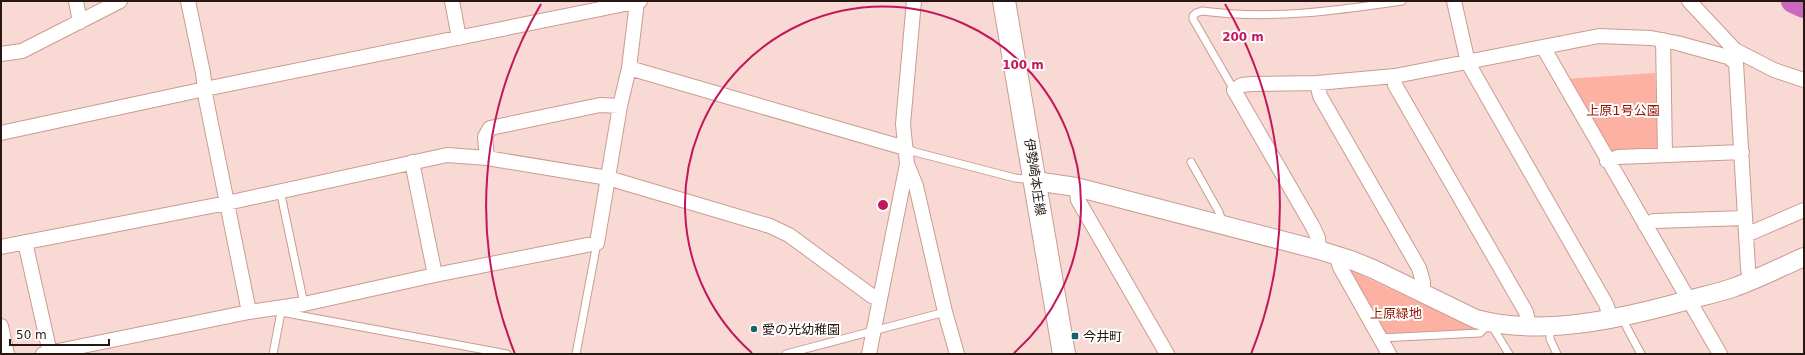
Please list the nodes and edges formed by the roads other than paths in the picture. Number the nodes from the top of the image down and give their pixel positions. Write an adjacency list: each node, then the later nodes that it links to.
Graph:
1 (76, 1): 11 (street)
2 (120, 1): 11 (street)
3 (188, 1): 22 (street)
4 (452, 1): 12 (street)
5 (639, 1): 12 (street); 18 (street)
6 (914, 1): 26 (street)
7 (1004, 1): 35 (main road, 伊勢崎本庄線)
8 (1402, 1): 23 (lane)
9 (1454, 1): 17 (street)
10 (1689, 1): 16 (street)
11 (80, 22): 15 (street)
12 (459, 38): 22 (street)
13 (1663, 40): 14 (street); 16 (street); 28 (street)
14 (1542, 47): 17 (street); 30 (street)
15 (1, 54)
16 (1732, 54): 20 (street); 27 (street)
17 (1468, 63): 19 (street); 59 (street)
18 (629, 68): 24 (street); 26 (street)
19 (1395, 76): 21 (street); 63 (street)
20 (1804, 80)
21 (1317, 83): 23 (street); 52 (street)
22 (204, 89): 25 (street); 38 (street)
23 (1234, 90): 47 (street)
24 (620, 106): 29 (street); 34 (street)
25 (1, 133)
26 (905, 148): 33 (street); 35 (lane)
27 (1742, 152): 28 (street); 40 (street)
28 (1665, 154): 30 (street)
29 (487, 158): 31 (street); 34 (street)
30 (1607, 161): 42 (street)
31 (412, 162): 37 (street); 50 (street)
32 (1191, 162): 41 (lane)
33 (907, 164): 53 (street); 58 (street)
34 (608, 178): 45 (street); 53 (street)
35 (1035, 181): 36 (street); 76 (main road, 伊勢崎本庄線)
36 (1076, 186): 41 (street); 77 (street)
37 (280, 190): 38 (street); 55 (lane)
38 (227, 203): 44 (street); 57 (street)
39 (1804, 210): 43 (street)
40 (1745, 218): 42 (street); 43 (street)
41 (1224, 225): 47 (street)
42 (1644, 225): 54 (street)
43 (1746, 235): 51 (street)
44 (25, 242): 46 (street); 67 (street)
45 (596, 243): 50 (street); 72 (lane)
46 (1, 247)
47 (1318, 250): 48 (street)
48 (1336, 255): 52 (street); 65 (street)
49 (1804, 257): 51 (street)
50 (435, 275): 55 (street)
51 (1750, 281): 54 (street)
52 (1422, 294): 60 (street)
53 (879, 299): 64 (street)
54 (1689, 300): 59 (street); 82 (street)
55 (304, 304): 56 (street)
56 (280, 311): 57 (street); 68 (lane); 70 (lane)
57 (249, 312): 66 (street)
58 (945, 312): 64 (lane); 75 (street)
59 (1617, 318): 61 (street); 81 (lane)
60 (1490, 323): 63 (street); 65 (lane); 79 (lane)
61 (1550, 325): 63 (street); 80 (lane)
62 (1, 326): 69 (street)
63 (1529, 326)
64 (874, 331): 73 (lane); 74 (street)
65 (1380, 338): 78 (street)
66 (83, 350): 67 (street)
67 (46, 353)
68 (494, 353): 71 (lane)
69 (7, 354)
70 (273, 354)
71 (507, 354)
72 (576, 354)
73 (786, 354)
74 (870, 354)
75 (958, 354)
76 (1064, 354)
77 (1167, 354)
78 (1389, 354)
79 (1509, 354)
80 (1557, 354)
81 (1641, 354)
82 (1720, 354)

